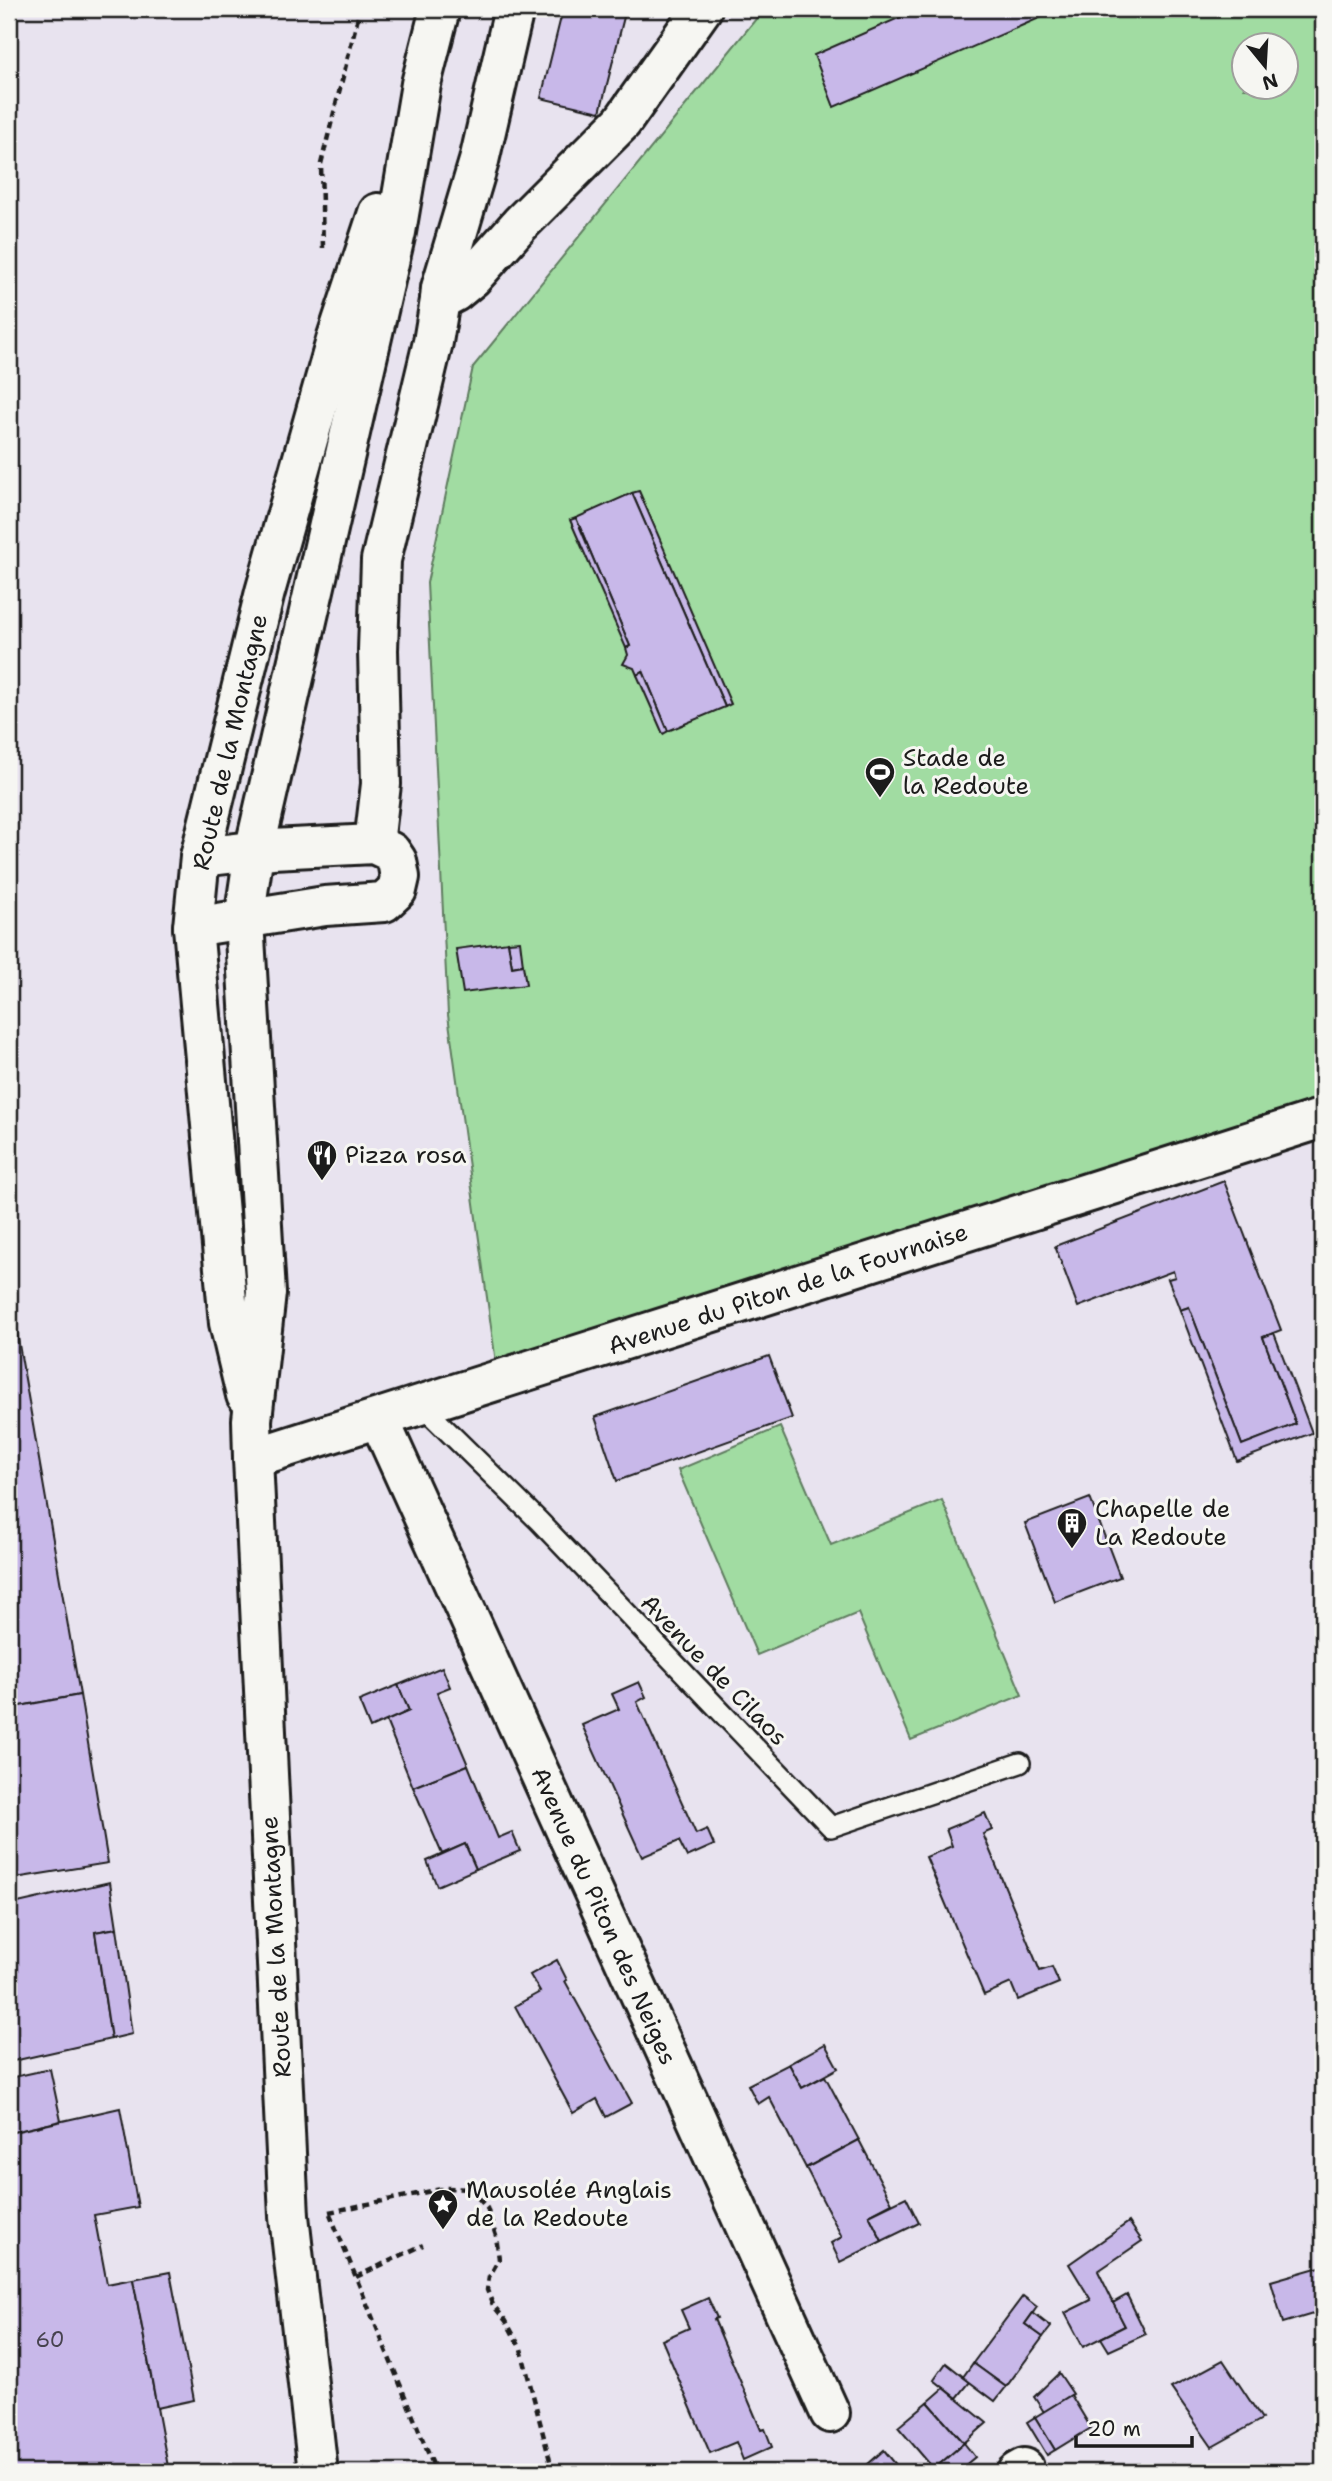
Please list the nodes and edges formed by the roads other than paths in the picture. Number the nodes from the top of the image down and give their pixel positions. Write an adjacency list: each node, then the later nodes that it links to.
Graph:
1 (440, 9): 4 (street, Route de la Montagne)
2 (514, 9): 5 (street)
3 (702, 9): 5 (street)
4 (421, 84): 7 (street, Route de la Montagne); 8 (street, Route de la Montagne)
5 (440, 300): 6 (street)
6 (374, 844): 7 (street); 9 (street)
7 (254, 852): 8 (street); 9 (street, Route de la Montagne)
8 (200, 857): 10 (street, Route de la Montagne)
9 (244, 920): 10 (street); 14 (street, Route de la Montagne)
10 (193, 927): 14 (street, Route de la Montagne)
11 (1323, 1118): 12 (street, Avenue du Piton de la Fournaise)
12 (421, 1405): 13 (street, Avenue du Piton de la Fournaise); 16 (lane, Avenue de Cilaos)
13 (379, 1419): 15 (street, Avenue du Piton de la Fournaise); 17 (street, Avenue du Piton des Neiges)
14 (252, 1420): 15 (street, Route de la Montagne)
15 (253, 1458): 18 (street, Route de la Montagne)
16 (1020, 1762)
17 (830, 2413)
18 (318, 2472)

